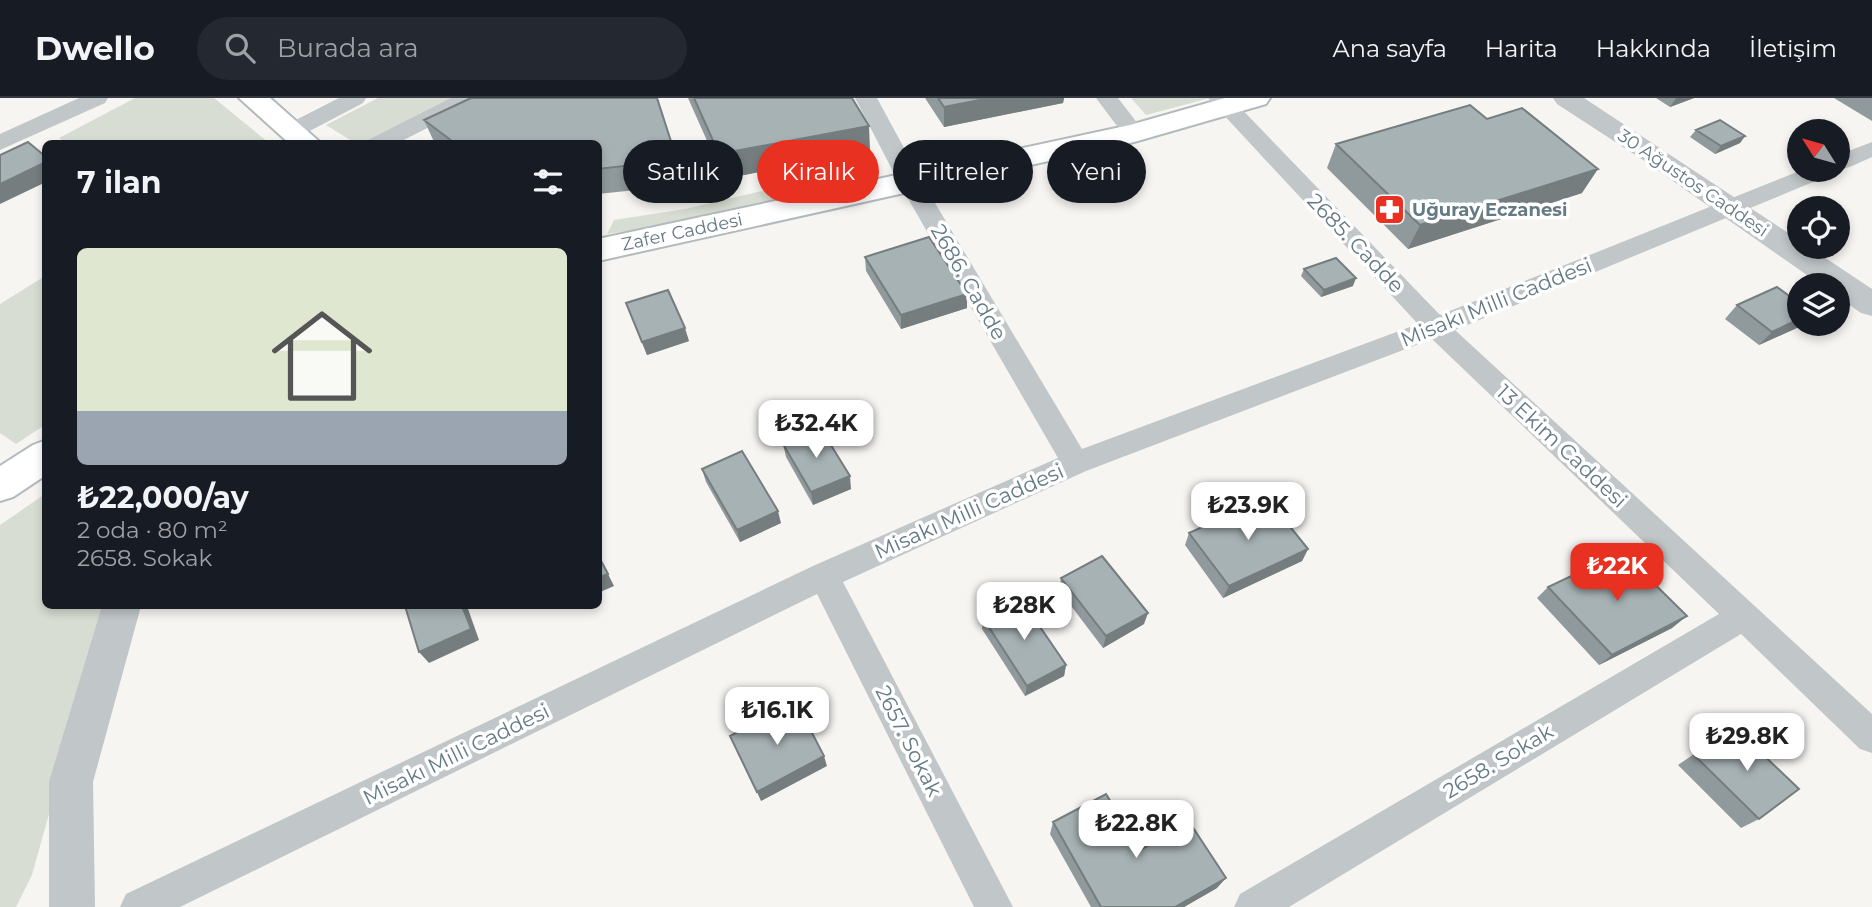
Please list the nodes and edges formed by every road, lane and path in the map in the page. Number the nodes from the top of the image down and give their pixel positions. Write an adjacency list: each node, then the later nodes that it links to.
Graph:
1 (97, 98): 14 (street)
2 (253, 98): 12 (main road)
3 (355, 98): 12 (street)
4 (468, 98): 13 (street)
5 (866, 98): 15 (street, 2686. Cadde)
6 (1107, 98): 11 (street)
7 (1256, 98): 9 (main road, Zafer Caddesi)
8 (1538, 98): 10 (street, 30 Ağustos Caddesi)
9 (1223, 102): 11 (main road, Zafer Caddesi); 25 (street, 2685. Cadde)
10 (1575, 104): 22 (street, 30 Ağustos Caddesi)
11 (1134, 133): 17 (main road, Zafer Caddesi)
12 (301, 136)
13 (386, 140)
14 (0, 143)
15 (893, 149)
16 (1872, 149): 18 (street)
17 (1033, 156)
18 (1850, 158)
19 (1793, 182): 22 (street, Misakı Milli Caddesi)
20 (893, 187): 23 (main road, Zafer Caddesi)
21 (923, 203): 27 (street, 2686. Cadde)
22 (1731, 208): 24 (street, 30 Ağustos Caddesi); 25 (street, Misakı Milli Caddesi)
23 (602, 249)
24 (1872, 304)
25 (1436, 327): 27 (street, Misakı Milli Caddesi); 31 (street, 13 Ekim Caddesi)
26 (42, 458): 28 (main road)
27 (1076, 463): 29 (street, Misakı Milli Caddesi)
28 (0, 486)
29 (824, 576): 34 (street, Misakı Milli Caddesi); 35 (street, 2657. Sokak)
30 (120, 609): 33 (street)
31 (1743, 615): 32 (street, 13 Ekim Caddesi); 36 (street, 2658. Sokak)
32 (1872, 737)
33 (72, 907)
34 (139, 907)
35 (994, 907)
36 (1253, 907)

